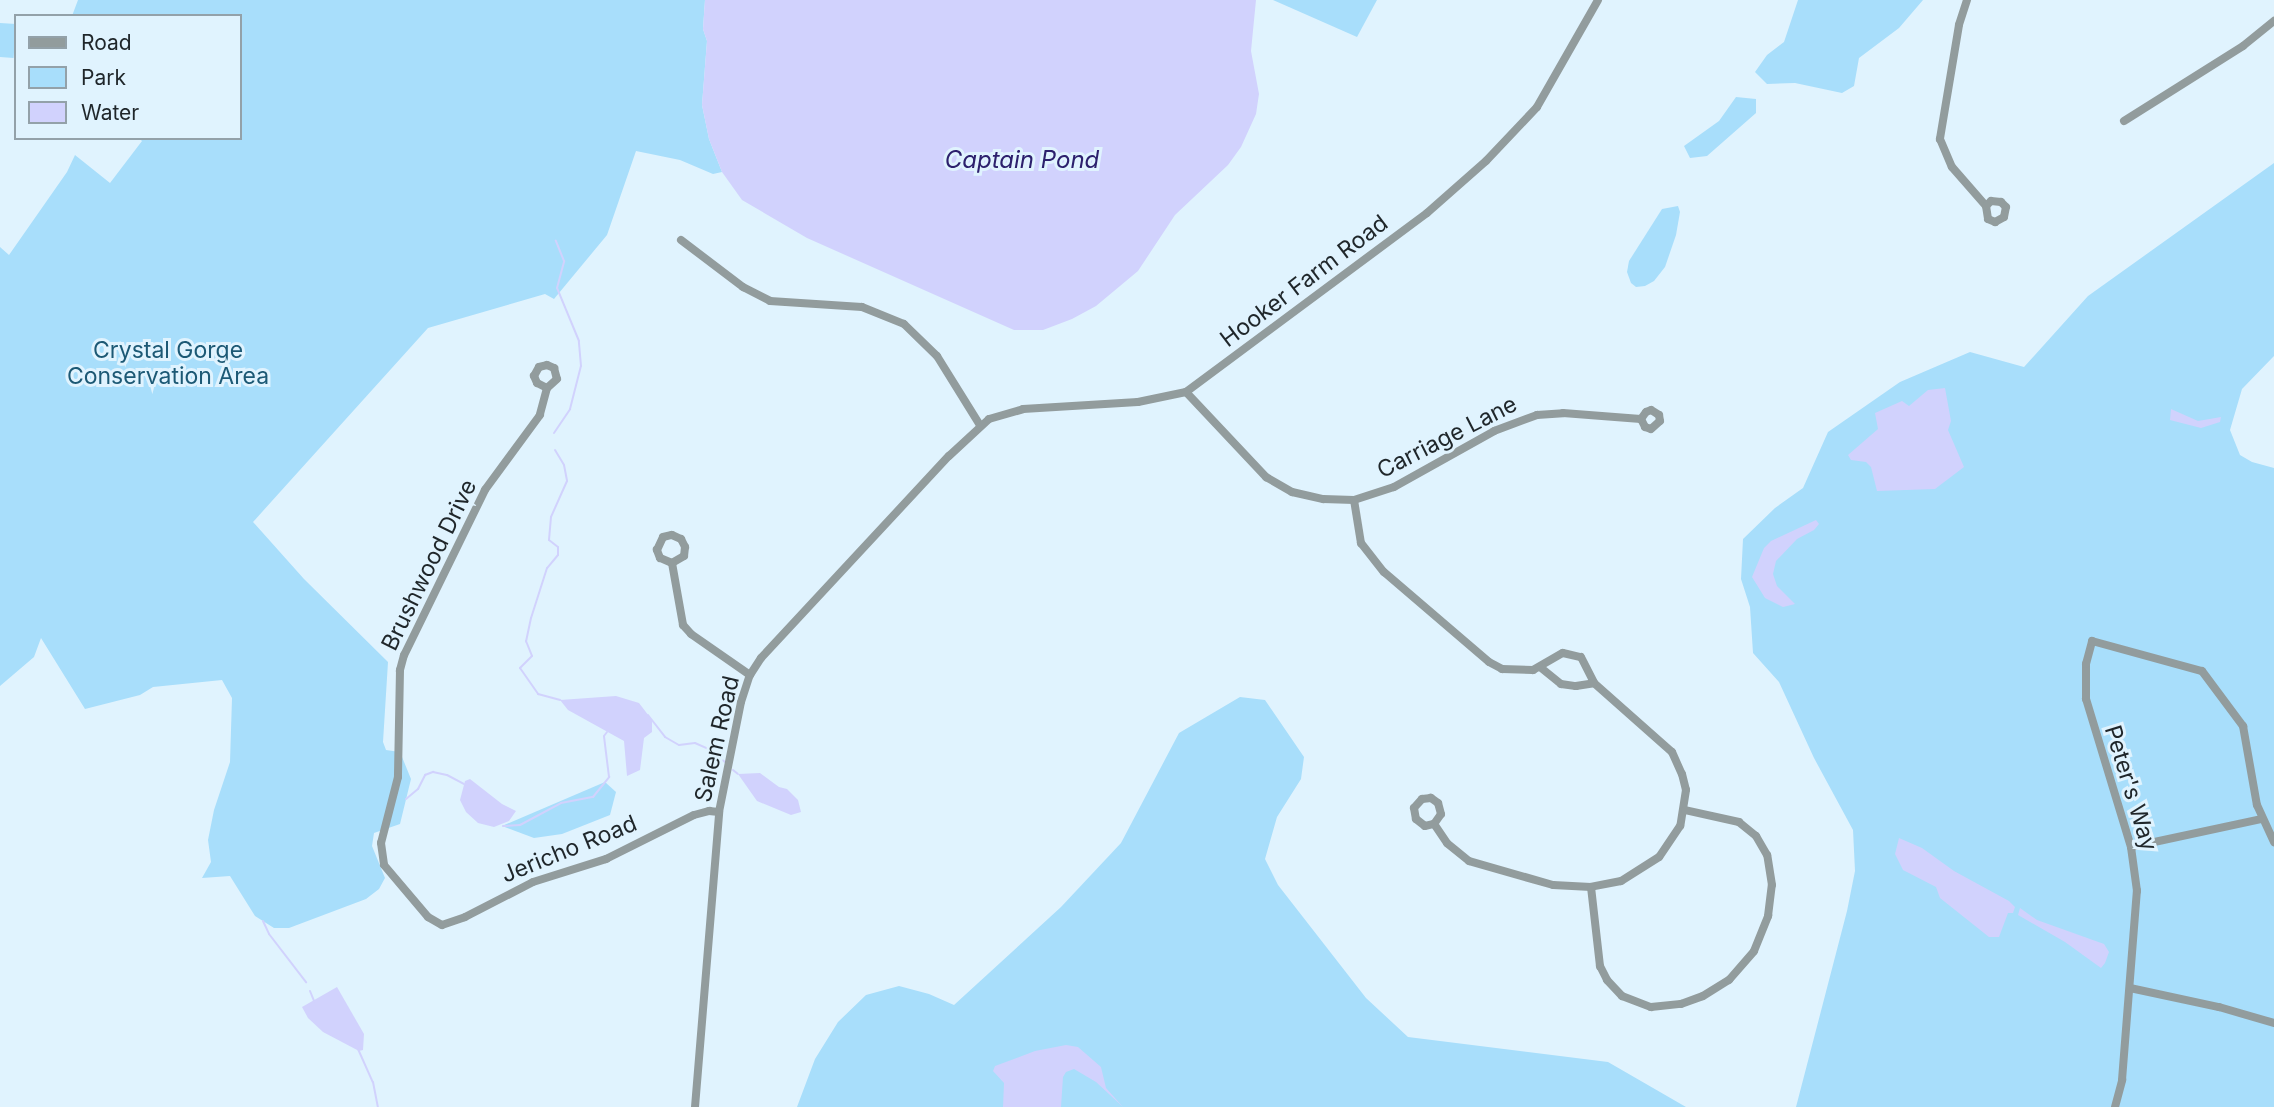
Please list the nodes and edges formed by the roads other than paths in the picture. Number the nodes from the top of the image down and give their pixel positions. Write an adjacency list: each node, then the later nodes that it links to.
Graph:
1 (1598, 0): 8 (street, Hooker Farm Road)
2 (1967, 0): 5 (street)
3 (2274, 21): 4 (street)
4 (2124, 121)
5 (1986, 206)
6 (681, 240): 10 (street)
7 (547, 388): 24 (street, Brushwood Drive)
8 (1186, 392): 10 (street, Hooker Farm Road); 12 (street, Carriage Lane)
9 (1641, 419): 12 (street, Carriage Lane)
10 (981, 425): 11 (street, Hooker Farm Road)
11 (948, 456): 15 (street, Salem Road)
12 (1354, 499): 14 (street)
13 (672, 563): 15 (street)
14 (1540, 667): 16 (street); 16 (street)
15 (750, 675): 18 (street, Salem Road)
16 (1594, 683): 17 (street)
17 (1685, 810): 23 (street); 23 (street)
18 (719, 812): 24 (street, Jericho Road); 27 (street, Salem Road)
19 (2262, 819): 21 (street); 22 (street); 22 (street, Peter's Way)
20 (1434, 824): 23 (street)
21 (2274, 842)
22 (2131, 848): 25 (street, Peter's Way)
23 (1591, 887)
24 (434, 922)
25 (2130, 988): 26 (street); 28 (street, Peter's Way)
26 (2274, 1023)
27 (695, 1107)
28 (2115, 1107)

